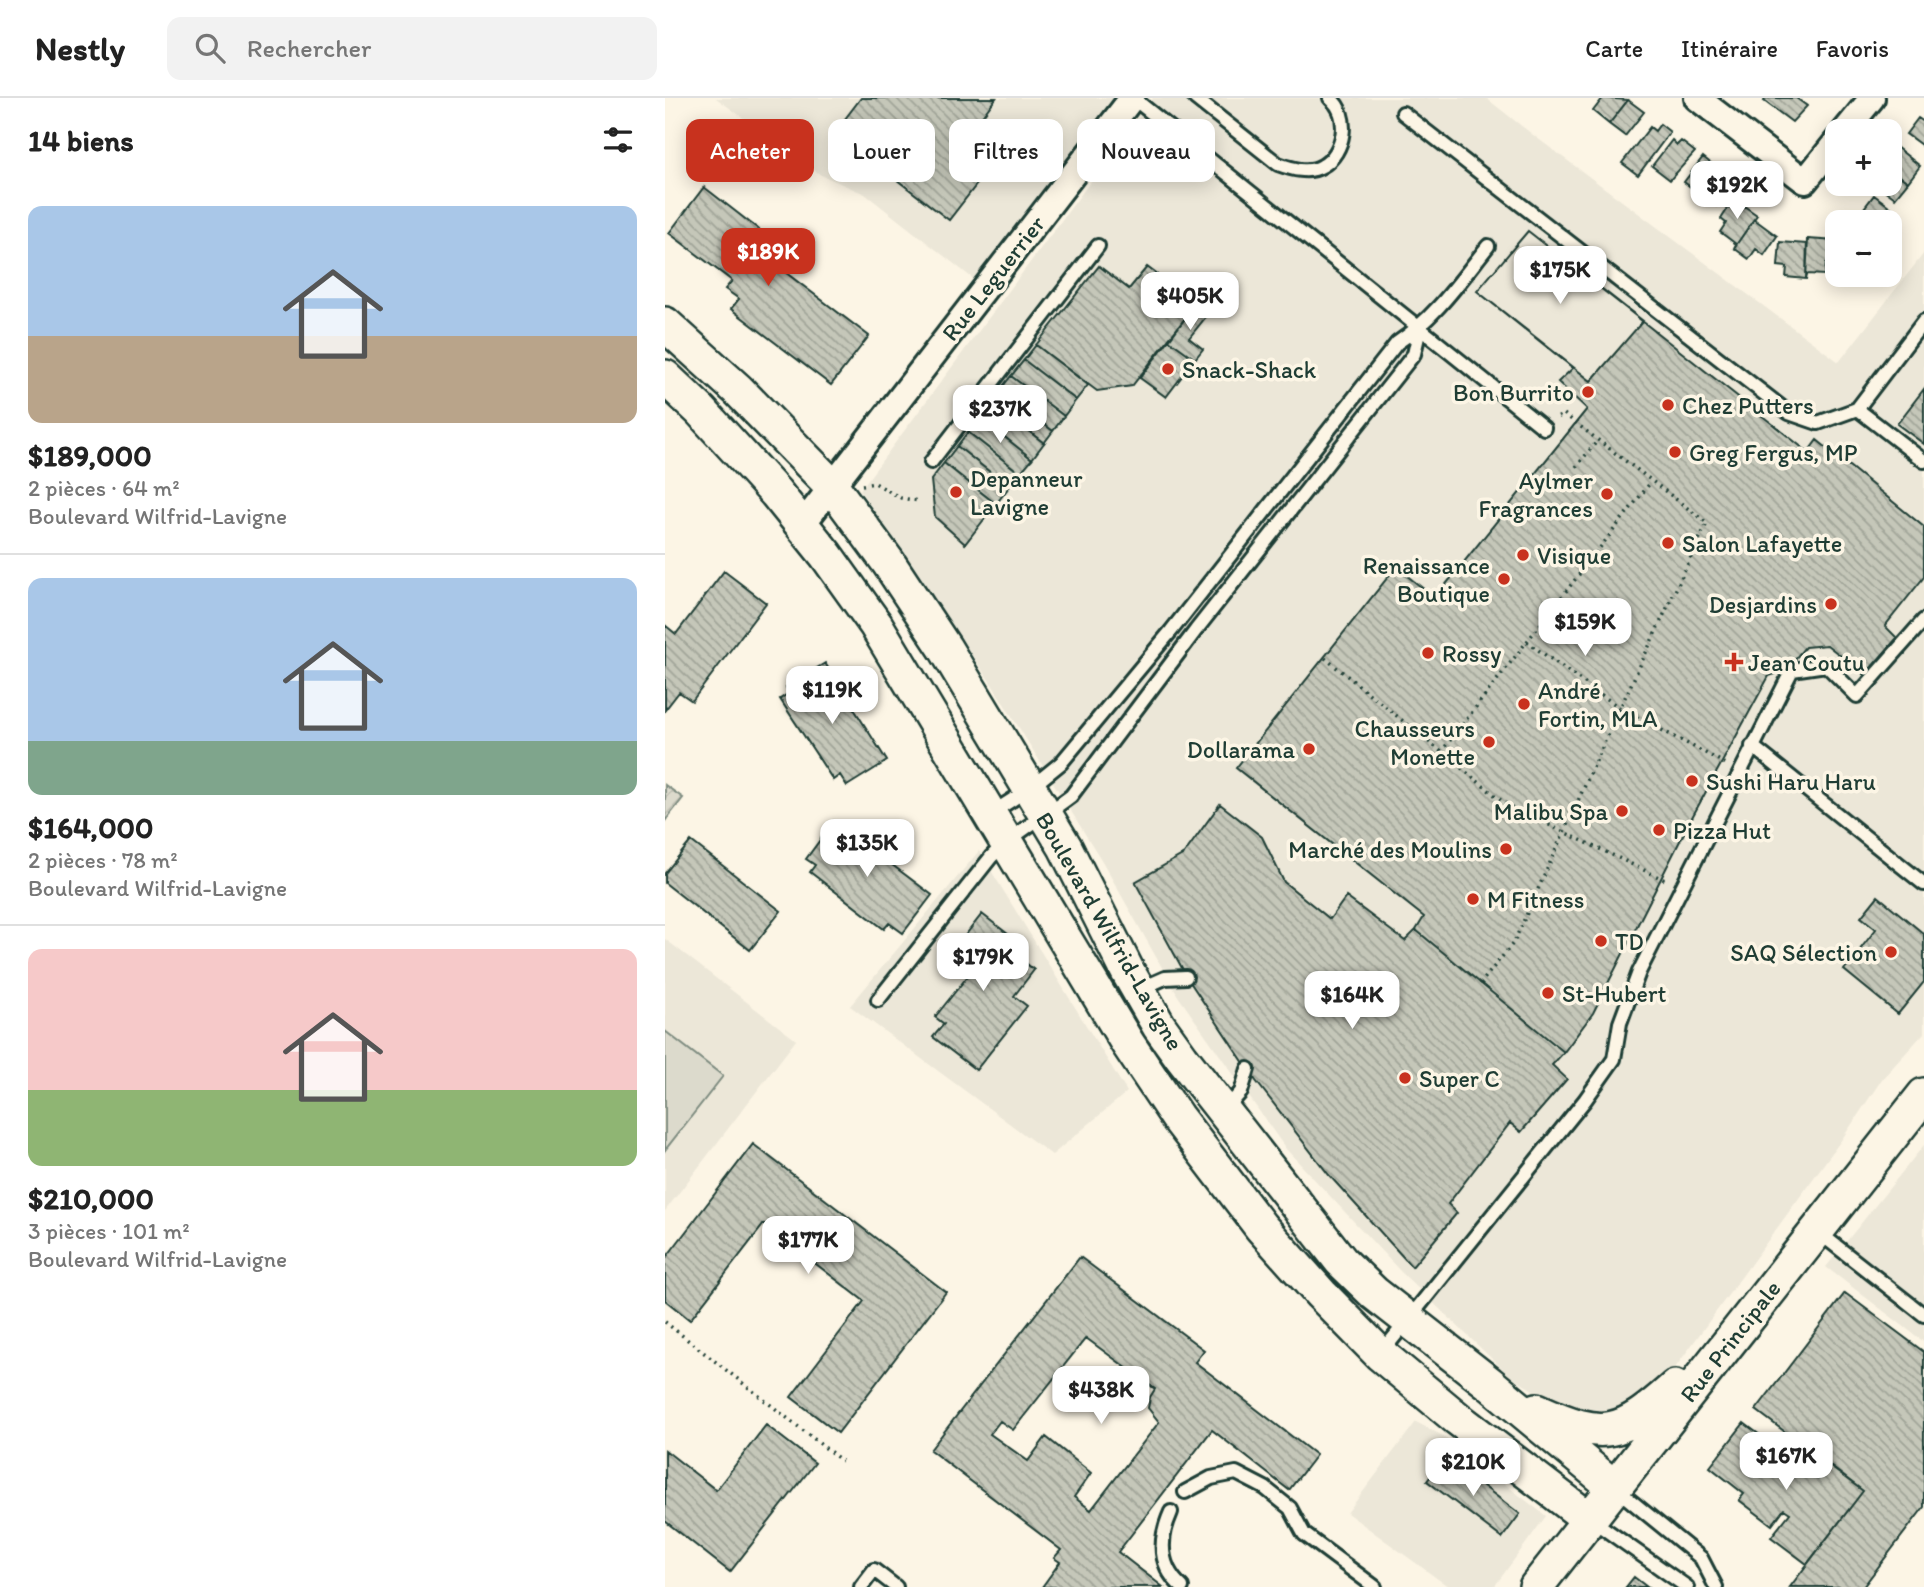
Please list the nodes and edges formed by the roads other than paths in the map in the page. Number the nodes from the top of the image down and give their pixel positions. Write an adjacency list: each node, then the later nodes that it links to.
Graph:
1 (1133, 98): 13 (lane); 19 (street, Rue Leguerrier)
2 (1195, 98): 3 (lane)
3 (1330, 98)
4 (1697, 98): 8 (street)
5 (1872, 98): 7 (street)
6 (1403, 113): 15 (lane)
7 (1855, 119)
8 (1825, 156)
9 (1098, 246): 18 (lane)
10 (1488, 246): 13 (lane)
11 (1924, 321): 15 (lane)
12 (665, 324): 19 (main road, Boulevard Wilfrid-Lavigne)
13 (1420, 328): 16 (lane); 23 (lane); 23 (lane)
14 (665, 377): 20 (main road, Boulevard Wilfrid-Lavigne)
15 (1857, 409): 17 (lane)
16 (1544, 428)
17 (1924, 461)
18 (931, 462)
19 (843, 487): 20 (street, Rue Leguerrier); 23 (main road, Boulevard Wilfrid-Lavigne)
20 (802, 525): 24 (main road, Boulevard Wilfrid-Lavigne)
21 (1924, 620): 22 (lane)
22 (1752, 746): 25 (lane); 34 (lane)
23 (1037, 803): 24 (lane); 24 (lane); 27 (main road, Boulevard Wilfrid-Lavigne)
24 (998, 828): 28 (lane); 36 (main road, Boulevard Wilfrid-Lavigne)
25 (1924, 884)
26 (1186, 977): 27 (lane)
27 (1139, 990): 31 (main road, Boulevard Wilfrid-Lavigne)
28 (878, 1000)
29 (1248, 1069): 31 (lane)
30 (1924, 1095): 32 (main road, Rue Principale)
31 (1223, 1111): 34 (main road, Boulevard Wilfrid-Lavigne)
32 (1816, 1231): 33 (lane); 35 (main road, Rue Principale)
33 (1924, 1315)
34 (1408, 1320): 36 (lane); 37 (main road, Boulevard Wilfrid-Lavigne)
35 (1737, 1331): 37 (main road); 38 (main road, Rue Principale)
36 (1381, 1354): 41 (main road, Boulevard Wilfrid-Lavigne)
37 (1489, 1383): 38 (main road, Boulevard Wilfrid-Lavigne)
38 (1614, 1487): 41 (main road, Rue Principale); 48 (lane)
39 (1185, 1492): 45 (lane)
40 (1171, 1512): 44 (lane)
41 (1589, 1519): 46 (main road, Rue Principale); 47 (lane)
42 (861, 1587): 43 (lane)
43 (896, 1587)
44 (1182, 1587)
45 (1375, 1587)
46 (1536, 1587)
47 (1687, 1587)
48 (1716, 1587)

